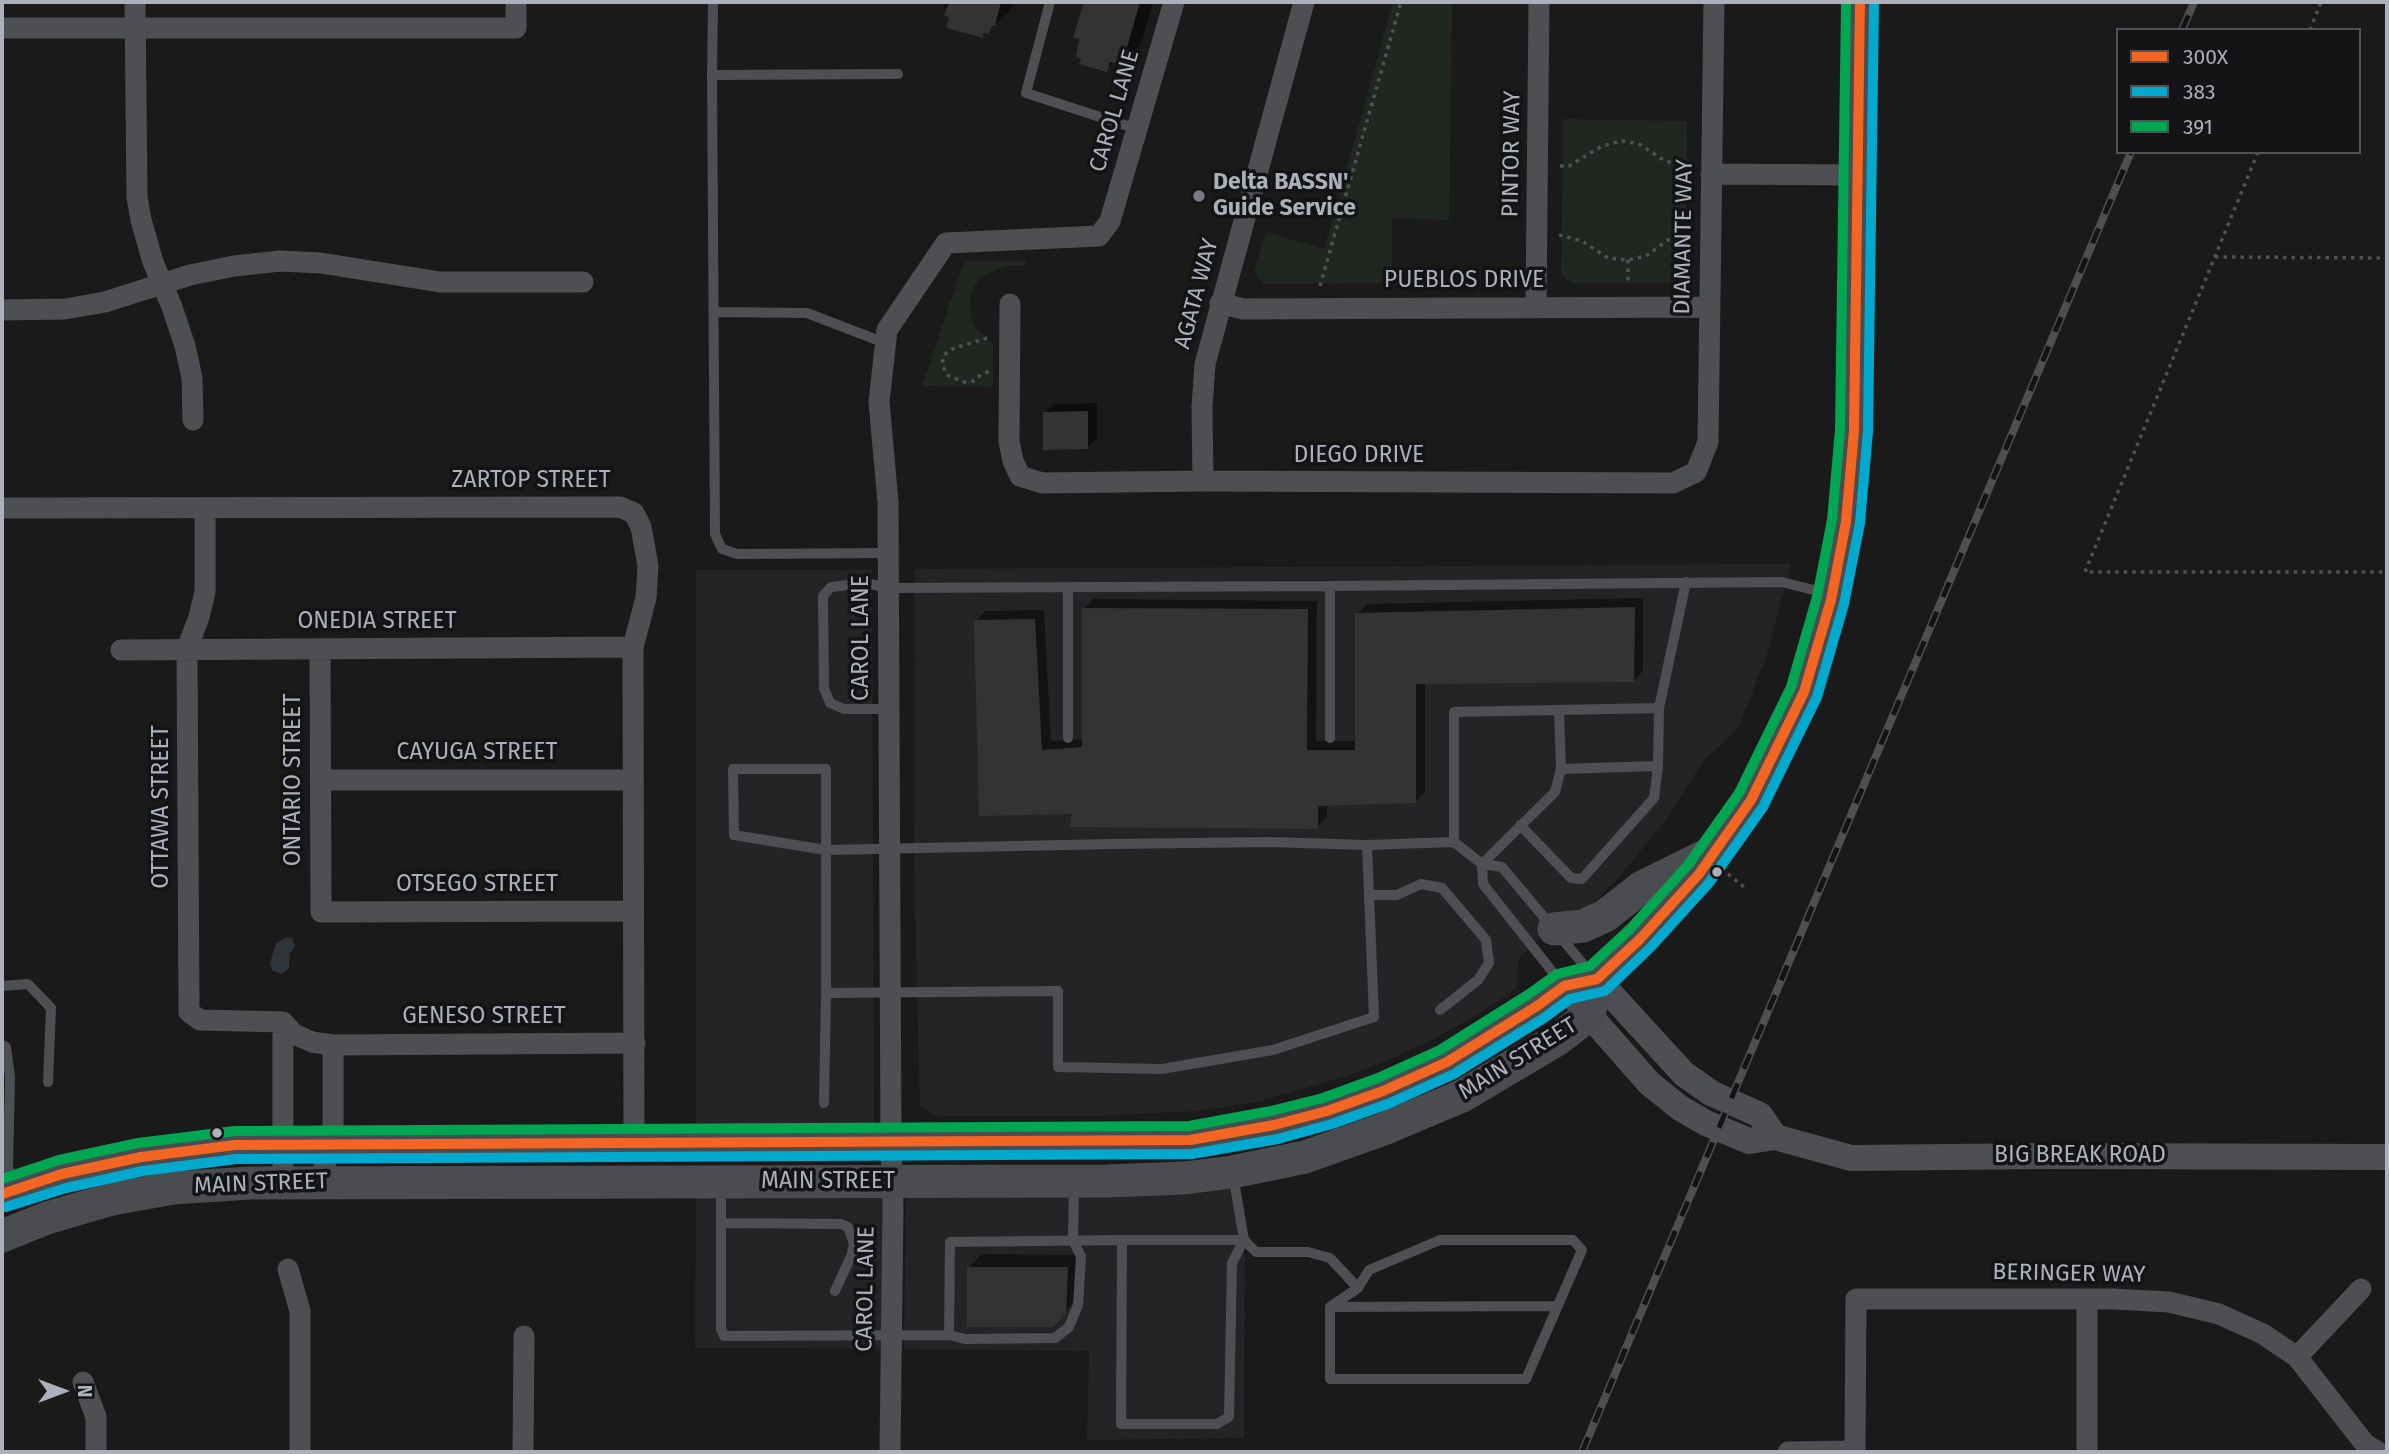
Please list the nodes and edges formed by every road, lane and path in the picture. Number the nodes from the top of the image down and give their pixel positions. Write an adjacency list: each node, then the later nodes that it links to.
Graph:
1 (135, 2): 12 (street)
2 (516, 2): 12 (street)
3 (713, 2): 16 (lane)
4 (1051, 2): 17 (lane)
5 (1174, 2): 17 (street, CAROL LANE)
6 (1304, 2): 32 (street, AGATA WAY)
7 (1401, 2): 31 (path)
8 (1539, 2): 34 (street, PINTOR WAY)
9 (1714, 2): 21 (street, DIAMANTE WAY)
10 (1860, 2): 22 (main road)
11 (2321, 2): 14 (path)
12 (136, 27): 13 (street); 29 (street)
13 (2, 28)
14 (2311, 28)
15 (898, 74): 16 (lane)
16 (712, 75): 37 (lane)
17 (1137, 129): 39 (street, CAROL LANE)
18 (2258, 154): 25 (path)
19 (1560, 166): 20 (path)
20 (1689, 167)
21 (1711, 174): 22 (street); 35 (street, DIAMANTE WAY)
22 (1858, 175): 52 (main road)
23 (1559, 235): 27 (path)
24 (1689, 237): 27 (path)
25 (2215, 257): 26 (path); 47 (path)
26 (2387, 258)
27 (1628, 260): 30 (path)
28 (583, 282): 29 (street)
29 (162, 284): 36 (street); 41 (street)
30 (1628, 285)
31 (1321, 286)
32 (1220, 303): 34 (street, PUEBLOS DRIVE); 43 (street, AGATA WAY)
33 (1010, 304): 43 (street, DIEGO DRIVE)
34 (1536, 306): 35 (street, PUEBLOS DRIVE)
35 (1709, 307): 42 (street, DIAMANTE WAY)
36 (2, 310)
37 (714, 312): 39 (lane); 46 (lane)
38 (987, 338): 40 (path)
39 (885, 343): 46 (street, CAROL LANE)
40 (993, 370)
41 (194, 420)
42 (1696, 472): 43 (street, DIEGO DRIVE)
43 (1203, 481)
44 (2, 508): 45 (street, ZARTOP STREET)
45 (205, 508): 53 (street, ZARTOP STREET); 54 (street, OTTAWA STREET)
46 (888, 553): 50 (street, CAROL LANE)
47 (2387, 572)
48 (1686, 582): 49 (lane); 52 (lane); 57 (lane)
49 (1330, 586): 51 (lane); 61 (lane)
50 (889, 588): 51 (lane); 58 (street, CAROL LANE); 58 (lane)
51 (1068, 588): 60 (lane)
52 (1832, 595): 71 (main road)
53 (633, 646): 55 (street, ONEDIA STREET); 65 (street, ZARTOP STREET)
54 (187, 649): 55 (street, ONEDIA STREET); 56 (street, ONEDIA STREET); 84 (street, OTTAWA STREET)
55 (320, 649): 64 (street, ONTARIO STREET)
56 (121, 650)
57 (1659, 708): 59 (lane); 62 (lane)
58 (889, 709): 70 (street, CAROL LANE)
59 (1559, 711): 63 (lane); 67 (lane)
60 (1068, 738)
61 (1330, 738)
62 (1658, 766): 63 (lane); 66 (lane)
63 (1561, 769): 66 (lane)
64 (321, 780): 65 (street, CAYUGA STREET); 75 (street, ONTARIO STREET)
65 (633, 780): 74 (street, ZARTOP STREET)
66 (1520, 825): 72 (lane)
67 (1454, 842): 68 (lane); 72 (lane)
68 (1367, 845): 70 (lane); 73 (lane)
69 (826, 849): 69 (lane); 70 (lane); 80 (lane)
70 (889, 849): 81 (street, CAROL LANE)
71 (1717, 849): 76 (main road); 77 (main road)
72 (1482, 864): 76 (lane); 79 (lane)
73 (1369, 895): 81 (lane); 82 (lane)
74 (634, 911): 75 (street, OTSEGO STREET); 85 (street, ZARTOP STREET)
75 (321, 912)
76 (1554, 929): 77 (lane)
77 (1597, 979): 79 (main road, MAIN STREET); 83 (main road, MAIN STREET); 90 (street)
78 (2, 986): 88 (lane)
79 (1564, 986): 83 (street, BIG BREAK ROAD); 91 (main road, MAIN STREET)
80 (826, 993): 81 (lane); 89 (lane)
81 (891, 993): 91 (street, CAROL LANE)
82 (1440, 1010)
83 (1589, 1015): 90 (street, BIG BREAK ROAD); 96 (main road, MAIN STREET)
84 (283, 1022): 87 (street, GENESO STREET); 92 (street)
85 (635, 1043): 87 (street, GENESO STREET); 94 (street, ZARTOP STREET)
86 (2, 1045): 102 (lane)
87 (333, 1045): 93 (street)
88 (48, 1082)
89 (824, 1103)
90 (1775, 1137): 95 (street, BIG BREAK ROAD)
91 (891, 1140): 94 (main road, MAIN STREET); 101 (street, CAROL LANE)
92 (283, 1143): 93 (main road, MAIN STREET); 99 (street); 102 (main road, MAIN STREET)
93 (334, 1143): 94 (main road, MAIN STREET); 97 (street)
94 (634, 1143)
95 (2387, 1157)
96 (1232, 1172): 98 (main road, MAIN STREET); 106 (lane)
97 (319, 1181): 99 (main road, MAIN STREET); 100 (main road, MAIN STREET)
98 (1074, 1181): 101 (main road, MAIN STREET); 107 (lane)
99 (283, 1182): 104 (main road, MAIN STREET)
100 (720, 1182): 101 (main road, MAIN STREET); 103 (lane)
101 (892, 1182): 115 (street, CAROL LANE)
102 (9, 1191)
103 (721, 1223): 111 (lane); 115 (lane)
104 (2, 1236)
105 (1122, 1240): 106 (lane); 106 (lane); 107 (lane)
106 (1244, 1240): 109 (lane)
107 (1073, 1241): 116 (lane); 116 (lane)
108 (288, 1269): 121 (street)
109 (1357, 1288): 113 (lane); 114 (lane)
110 (2361, 1289): 118 (street)
111 (835, 1291)
112 (2087, 1299): 118 (street, BERINGER WAY); 125 (street, BERINGER WAY); 126 (street)
113 (1558, 1306): 114 (lane); 114 (lane)
114 (1330, 1307)
115 (892, 1335): 116 (lane); 123 (street, CAROL LANE)
116 (949, 1335)
117 (524, 1336): 122 (street)
118 (2297, 1357): 127 (street, BERINGER WAY)
119 (83, 1382): 120 (street)
120 (96, 1452)
121 (300, 1452)
122 (523, 1452)
123 (890, 1452)
124 (1788, 1452): 125 (street)
125 (1855, 1452)
126 (2087, 1452)
127 (2378, 1452)

